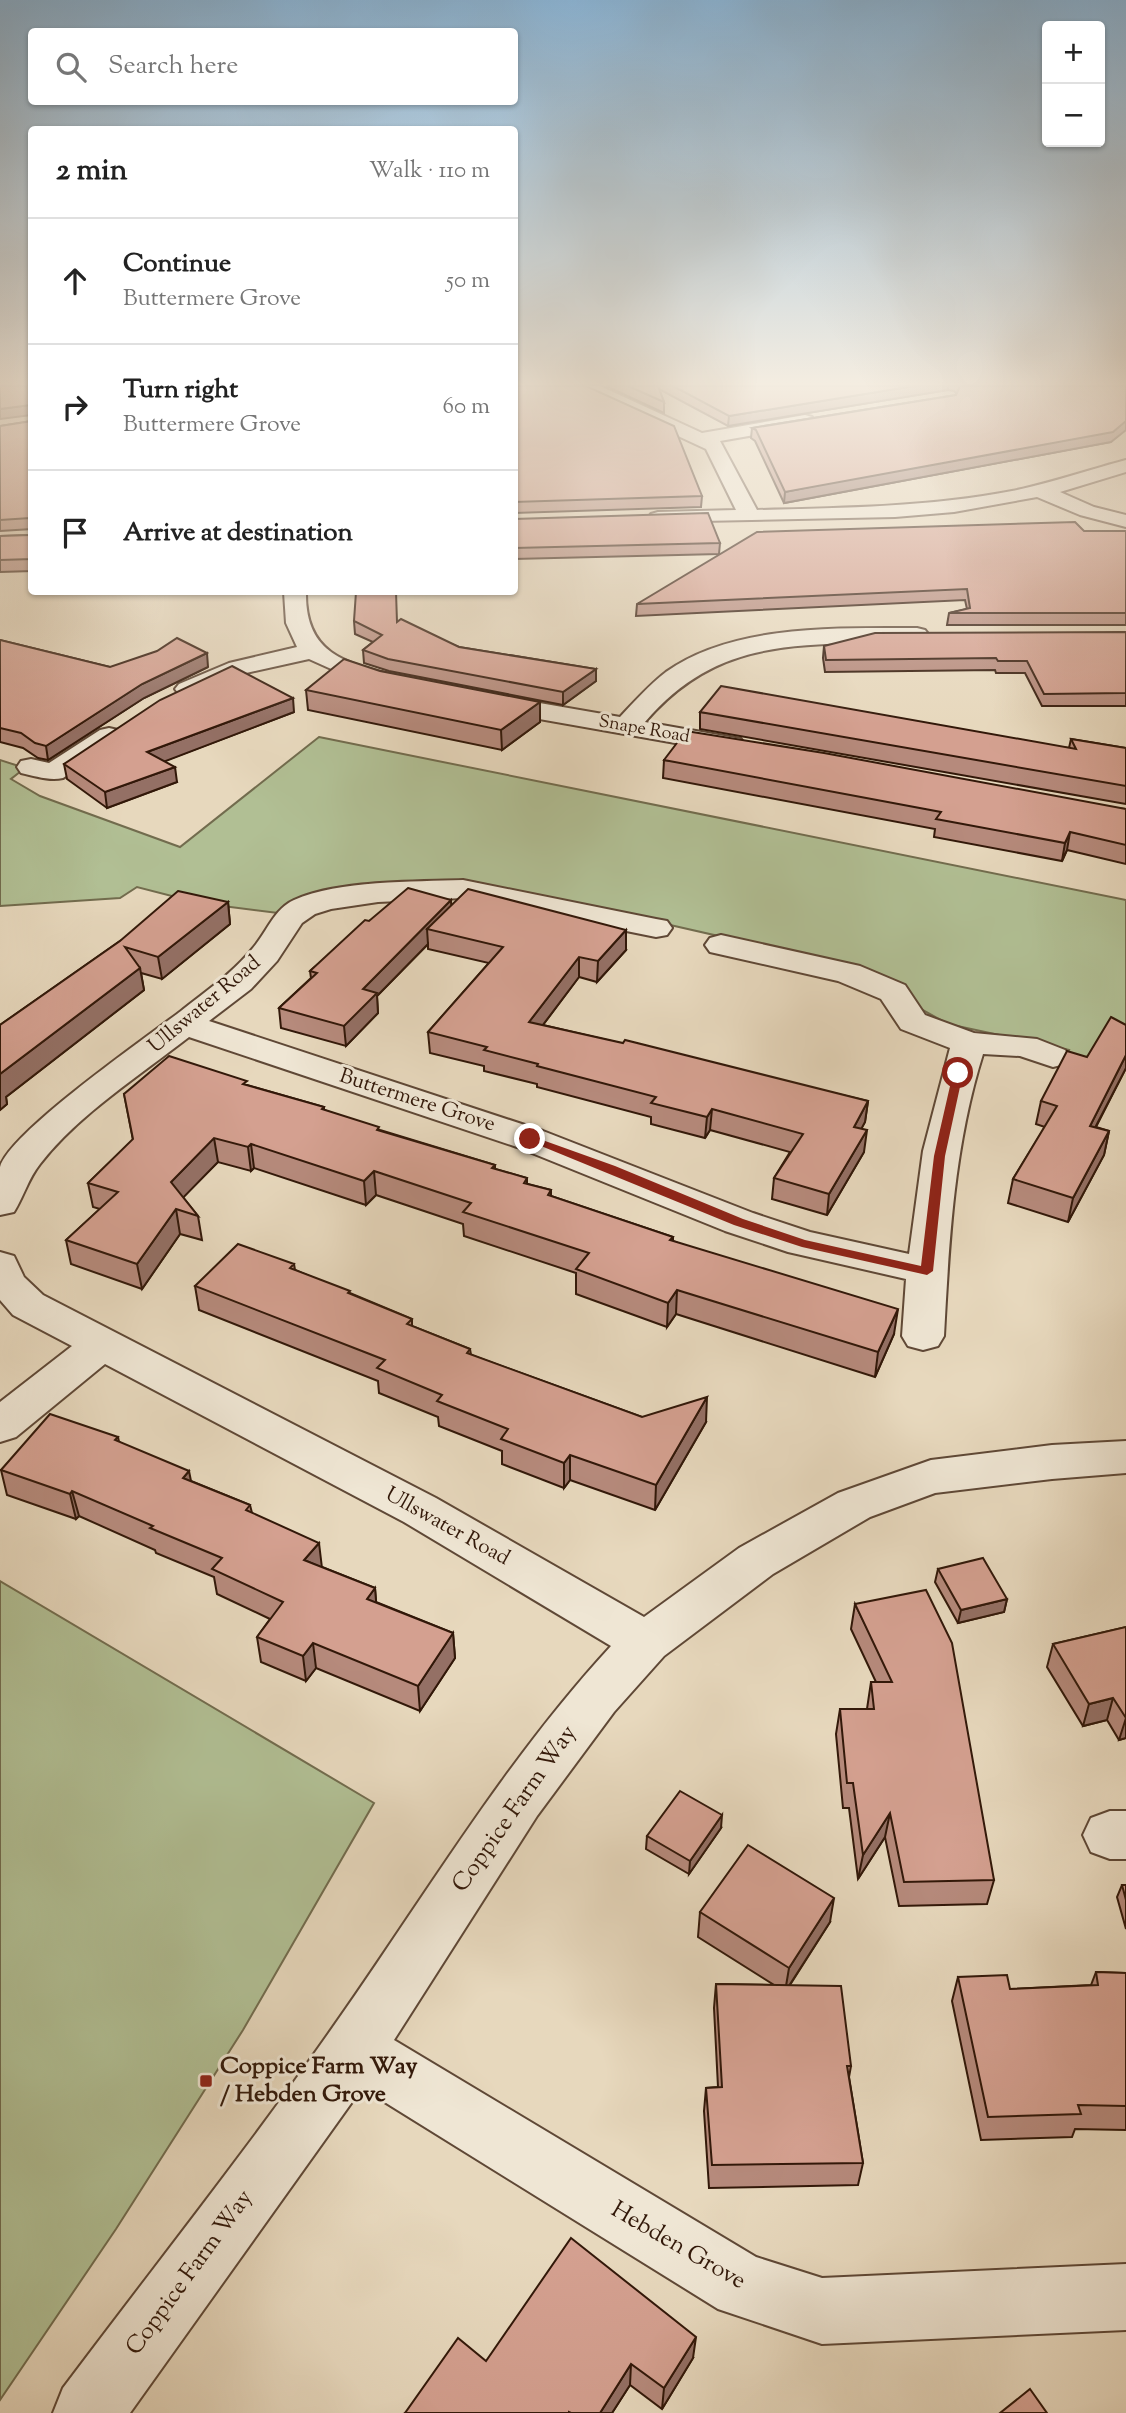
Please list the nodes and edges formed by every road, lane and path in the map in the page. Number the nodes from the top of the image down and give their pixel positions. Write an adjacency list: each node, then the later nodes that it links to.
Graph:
1 (741, 499): 4 (street)
2 (1004, 499): 4 (street)
3 (1058, 499): 6 (street)
4 (749, 515): 5 (street)
5 (639, 519)
6 (1126, 521)
7 (295, 595): 9 (street)
8 (944, 635): 14 (street)
9 (314, 650): 10 (street); 12 (street)
10 (411, 688)
11 (460, 697): 14 (street, Snape Road)
12 (163, 702)
13 (131, 722): 16 (street)
14 (625, 728): 15 (street, Snape Road)
15 (757, 749)
16 (31, 767)
17 (656, 928): 19 (street, Ullswater Road)
18 (722, 945): 20 (street)
19 (184, 1024): 22 (street, Ullswater Road); 24 (street, Buttermere Grove)
20 (969, 1043): 21 (street); 24 (street)
21 (1052, 1057)
22 (0, 1203)
23 (0, 1265): 26 (street, Ullswater Road)
24 (927, 1271): 25 (street)
25 (923, 1335)
26 (102, 1344): 27 (street); 29 (street, Ullswater Road)
27 (0, 1426)
28 (1126, 1457): 29 (street, Coppice Farm Way)
29 (646, 1642): 30 (street, Coppice Farm Way)
30 (354, 2049): 31 (street, Hebden Grove); 32 (street, Coppice Farm Way)
31 (1126, 2297)
32 (88, 2413)

